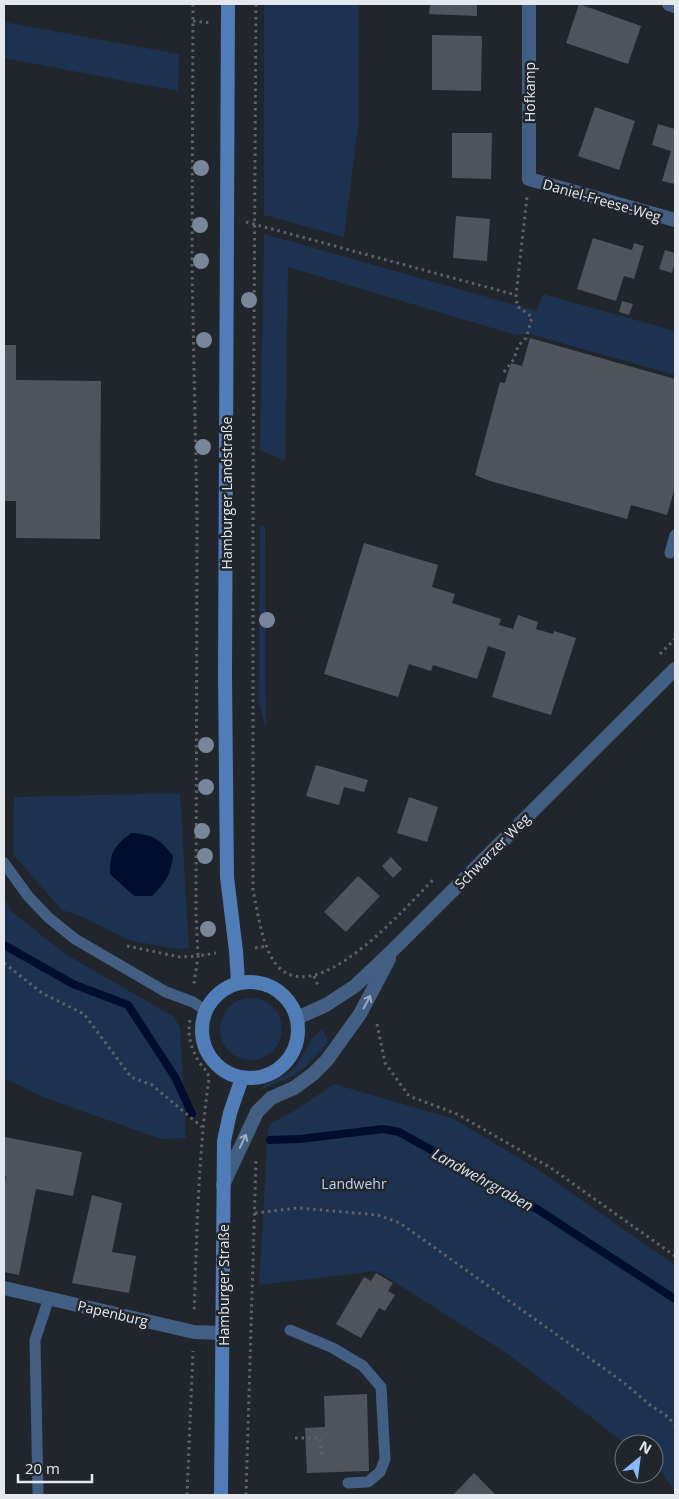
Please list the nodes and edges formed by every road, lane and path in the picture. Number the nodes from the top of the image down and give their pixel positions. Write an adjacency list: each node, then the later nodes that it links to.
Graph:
1 (193, 4): 23 (path)
2 (228, 4): 8 (main road, Hamburger Landstraße)
3 (256, 4): 10 (path)
4 (529, 4): 7 (street, Hofkamp)
5 (669, 4): 6 (street)
6 (675, 6)
7 (529, 179): 9 (street, Daniel-Freese-Weg); 11 (path)
8 (227, 215): 10 (path); 22 (main road, Hamburger Landstraße)
9 (675, 220)
10 (254, 224): 11 (path); 19 (path)
11 (516, 295): 12 (path)
12 (504, 372)
13 (675, 535): 14 (lane)
14 (670, 553)
15 (675, 639): 16 (path)
16 (655, 659)
17 (675, 669): 21 (street, Schwarzer Weg)
18 (4, 863): 27 (lane)
19 (437, 876)
20 (120, 943): 23 (path)
21 (394, 949): 26 (street); 29 (street, Schwarzer Weg)
22 (236, 950): 23 (path); 25 (main road, Hamburger Landstraße)
23 (198, 956): 27 (path)
24 (4, 963): 27 (path)
25 (238, 982): 28 (main road); 29 (main road)
26 (371, 994): 32 (street, one-way to 26); 34 (path)
27 (193, 1002): 28 (lane)
28 (205, 1010): 30 (main road)
29 (297, 1018): 30 (main road)
30 (242, 1078): 32 (main road, Hamburger Straße)
31 (256, 1155): 33 (path)
32 (223, 1186): 38 (main road, Hamburger Straße)
33 (256, 1213): 39 (path); 45 (path)
34 (675, 1256)
35 (4, 1288): 36 (street, Papenburg)
36 (49, 1298): 38 (street, Papenburg); 43 (lane)
37 (290, 1330): 42 (lane)
38 (222, 1333): 44 (main road, Hamburger Straße)
39 (675, 1425)
40 (295, 1438): 41 (path)
41 (326, 1454)
42 (348, 1483)
43 (38, 1495)
44 (221, 1495)
45 (246, 1495)

